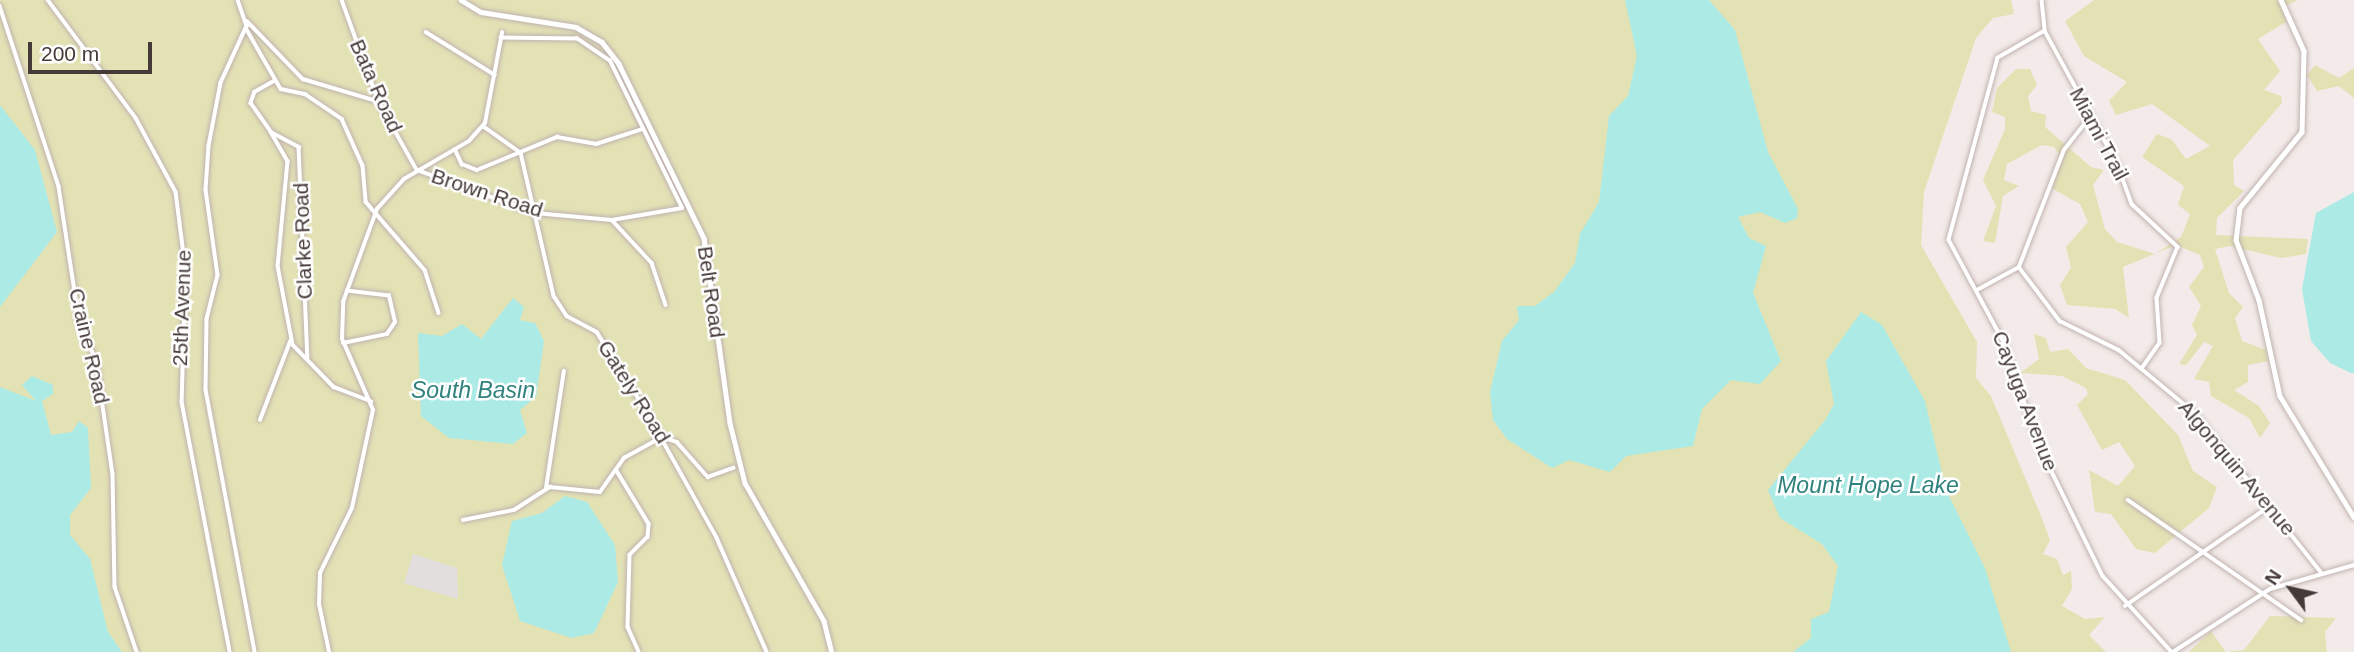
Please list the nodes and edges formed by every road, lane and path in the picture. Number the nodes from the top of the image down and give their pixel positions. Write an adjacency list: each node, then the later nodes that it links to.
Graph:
1 (48, 0): 52 (street, 25th Avenue)
2 (238, 0): 8 (street)
3 (342, 0): 14 (street, Bata Road)
4 (461, 0): 57 (street, Belt Road)
5 (2042, 0): 11 (street, Miami Trail)
6 (2281, 0): 43 (street)
7 (0, 6): 51 (street, Craine Road)
8 (247, 21): 9 (street); 14 (street)
9 (246, 27): 13 (street); 53 (street)
10 (426, 32): 12 (street)
11 (2045, 32): 15 (street, Miami Trail); 26 (street, Cayuga Avenue)
12 (495, 75): 16 (street); 17 (street)
13 (275, 81): 18 (street, Clarke Road); 22 (street)
14 (379, 102): 21 (street, Bata Road)
15 (2090, 117): 25 (street); 33 (street, Miami Trail)
16 (483, 126): 19 (street); 20 (street)
17 (643, 129): 20 (street); 24 (street, Brown Road)
18 (271, 132): 30 (street); 32 (street, Clarke Road)
19 (455, 149): 20 (street); 21 (street)
20 (522, 153): 23 (street, Gately Road)
21 (417, 170): 22 (street); 23 (street, Brown Road)
22 (377, 209): 27 (street); 29 (street)
23 (535, 213): 24 (street, Brown Road); 37 (street, Gately Road)
24 (612, 219): 28 (street)
25 (2019, 267): 26 (street); 33 (street, Algonquin Avenue)
26 (1977, 290): 49 (street, Cayuga Avenue)
27 (346, 291): 31 (street); 31 (street)
28 (666, 305)
29 (439, 313)
30 (291, 340): 32 (street); 36 (street)
31 (343, 343): 35 (street)
32 (308, 358): 35 (street)
33 (2143, 367): 42 (street, Algonquin Avenue)
34 (564, 371): 40 (street)
35 (371, 401): 54 (street)
36 (260, 420)
37 (662, 437): 38 (street); 39 (street); 56 (street, Gately Road)
38 (733, 468)
39 (617, 471): 40 (street); 55 (street)
40 (546, 488): 44 (street)
41 (2128, 500): 45 (street)
42 (2270, 506): 45 (street); 47 (street, Algonquin Avenue)
43 (2354, 517)
44 (463, 520)
45 (2203, 552): 48 (street); 49 (street)
46 (2354, 565): 47 (street)
47 (2322, 573): 48 (street)
48 (2262, 594): 50 (street); 58 (street)
49 (2125, 606): 58 (street, Cayuga Avenue)
50 (2301, 620)
51 (137, 652)
52 (230, 652)
53 (255, 652)
54 (330, 652)
55 (639, 652)
56 (767, 652)
57 (832, 652)
58 (2173, 652)

